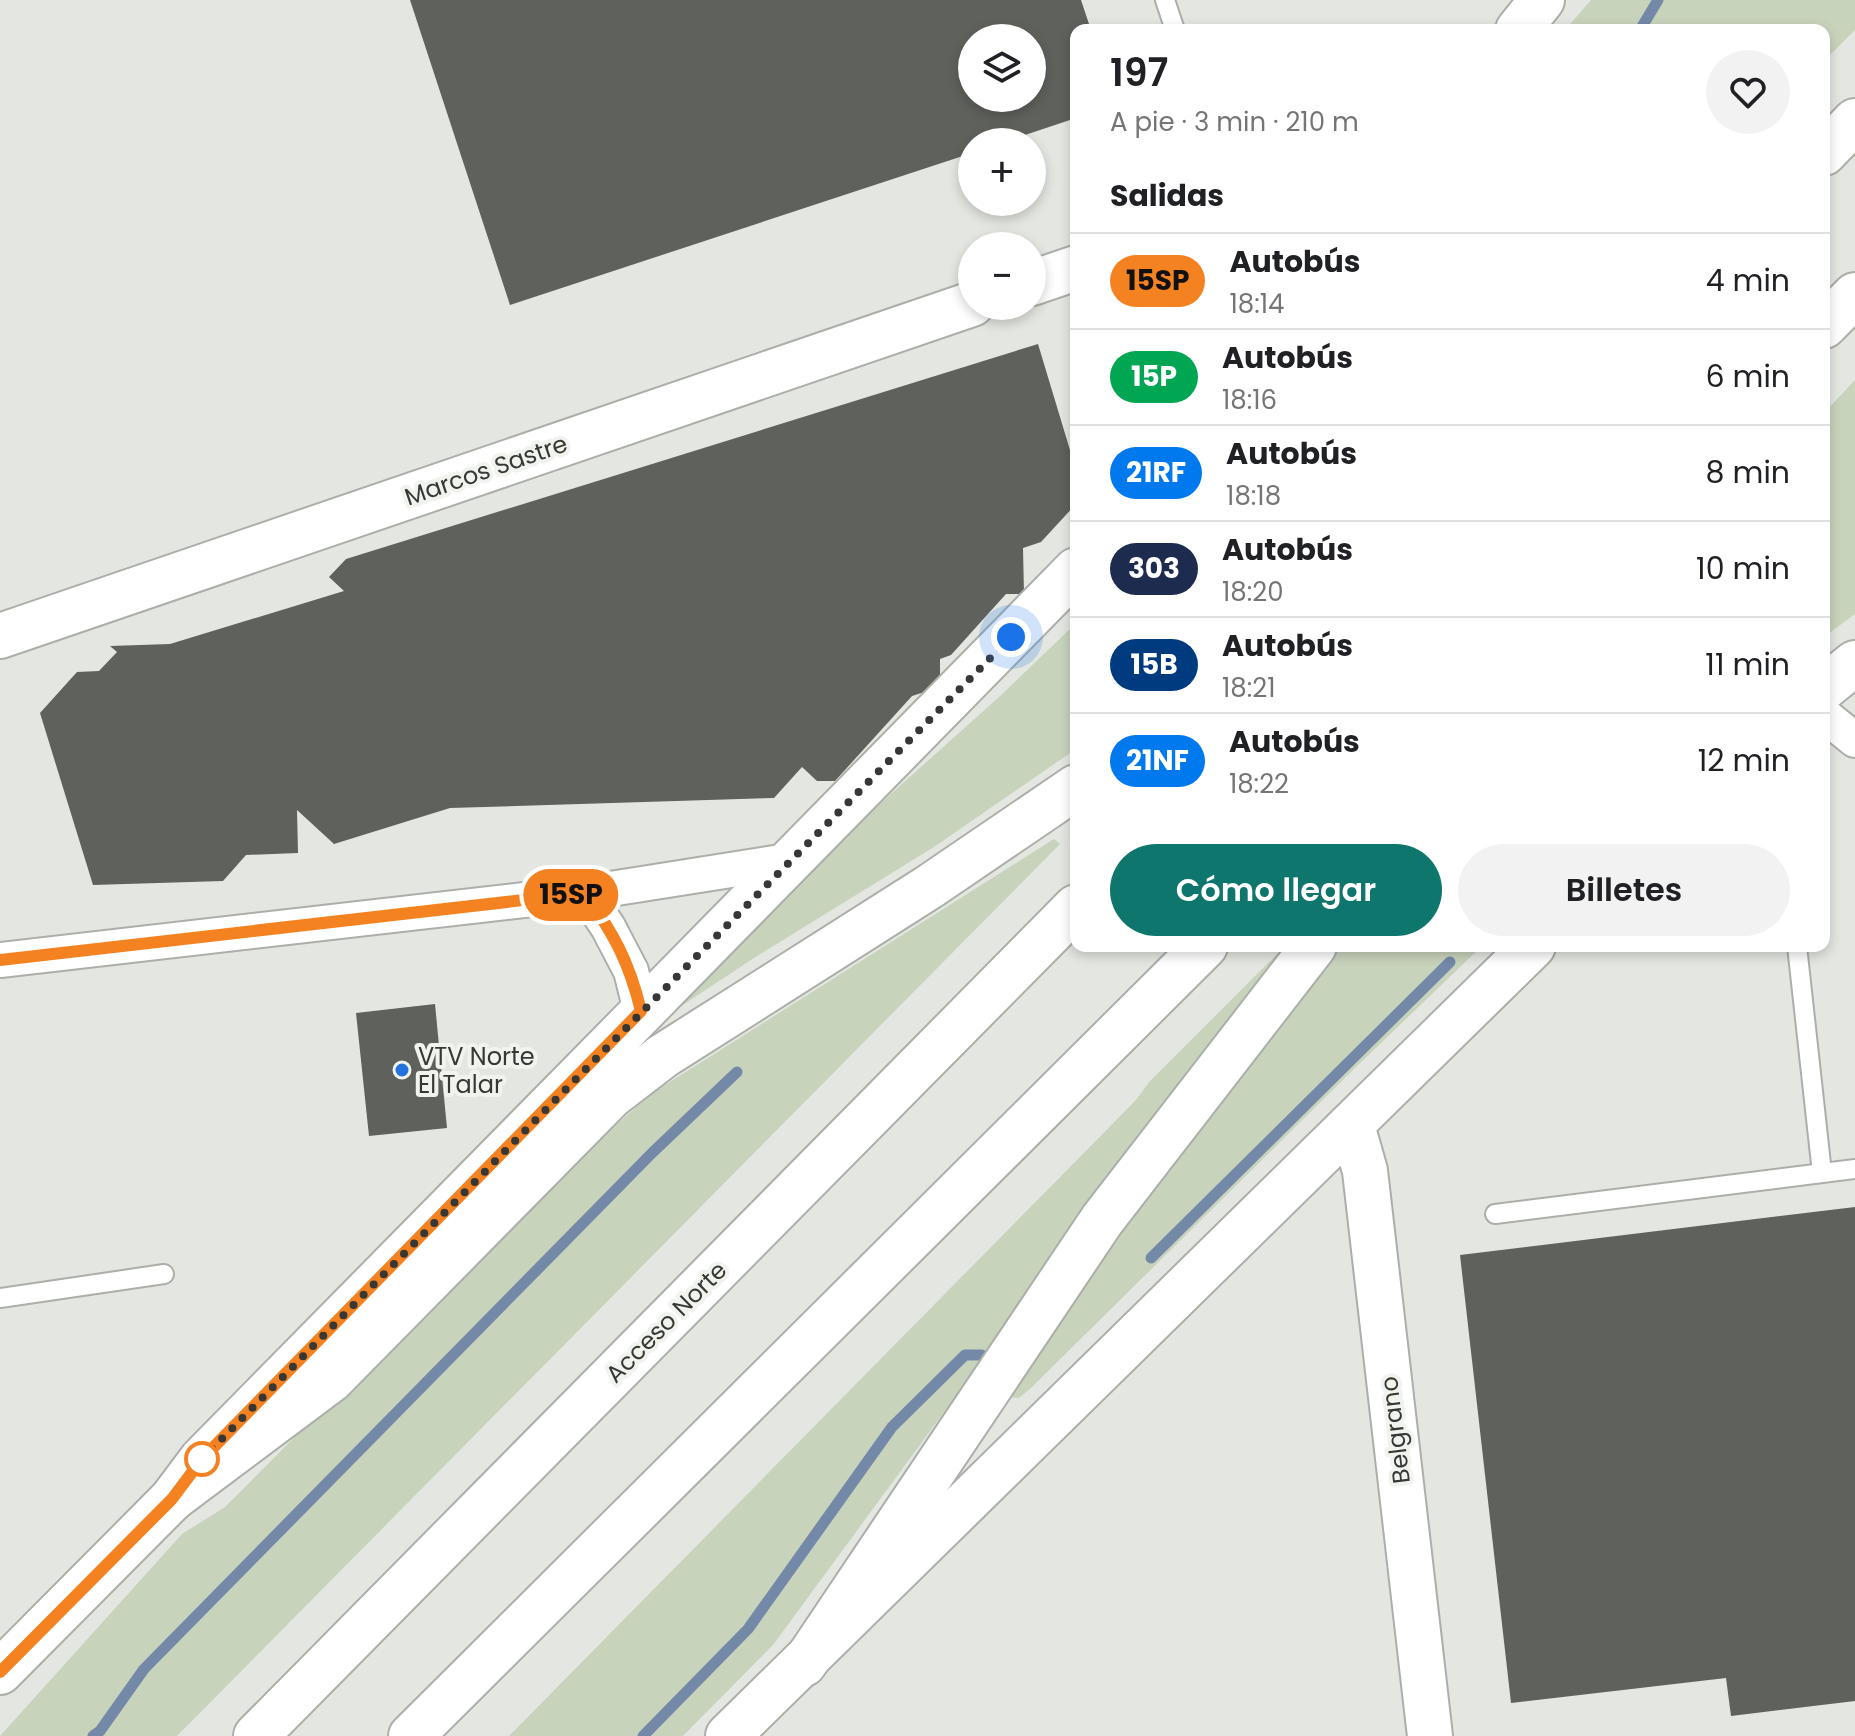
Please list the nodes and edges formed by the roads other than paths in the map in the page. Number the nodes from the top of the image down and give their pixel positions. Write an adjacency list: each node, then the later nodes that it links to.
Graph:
1 (1165, 0): 3 (lane)
2 (1542, 0): 4 (main road)
3 (1173, 24)
4 (1523, 24)
5 (1855, 121): 6 (main road)
6 (1830, 147)
7 (1070, 270): 8 (main road)
8 (1046, 278)
9 (1855, 295): 11 (main road)
10 (958, 309): 13 (main road, Marcos Sastre)
11 (1830, 320)
12 (1070, 576): 17 (main road)
13 (0, 636)
14 (1837, 687): 15 (street)
15 (1855, 740)
16 (1070, 791): 32 (main road)
17 (794, 860): 18 (street); 25 (main road)
18 (585, 893): 24 (street); 25 (street)
19 (1070, 913): 35 (main road, Acceso Norte)
20 (1199, 952): 36 (main road)
21 (1309, 952): 33 (main road)
22 (1527, 952): 26 (main road)
23 (1798, 952): 28 (lane)
24 (0, 960)
25 (641, 1011): 32 (main road)
26 (1352, 1125): 33 (main road); 38 (main road, Belgrano)
27 (1855, 1169): 28 (lane)
28 (1822, 1173): 29 (lane)
29 (1495, 1214)
30 (164, 1274): 31 (lane)
31 (0, 1298)
32 (172, 1499): 34 (main road)
33 (804, 1664): 37 (main road)
34 (0, 1672)
35 (256, 1736)
36 (411, 1736)
37 (728, 1736)
38 (1430, 1736)

